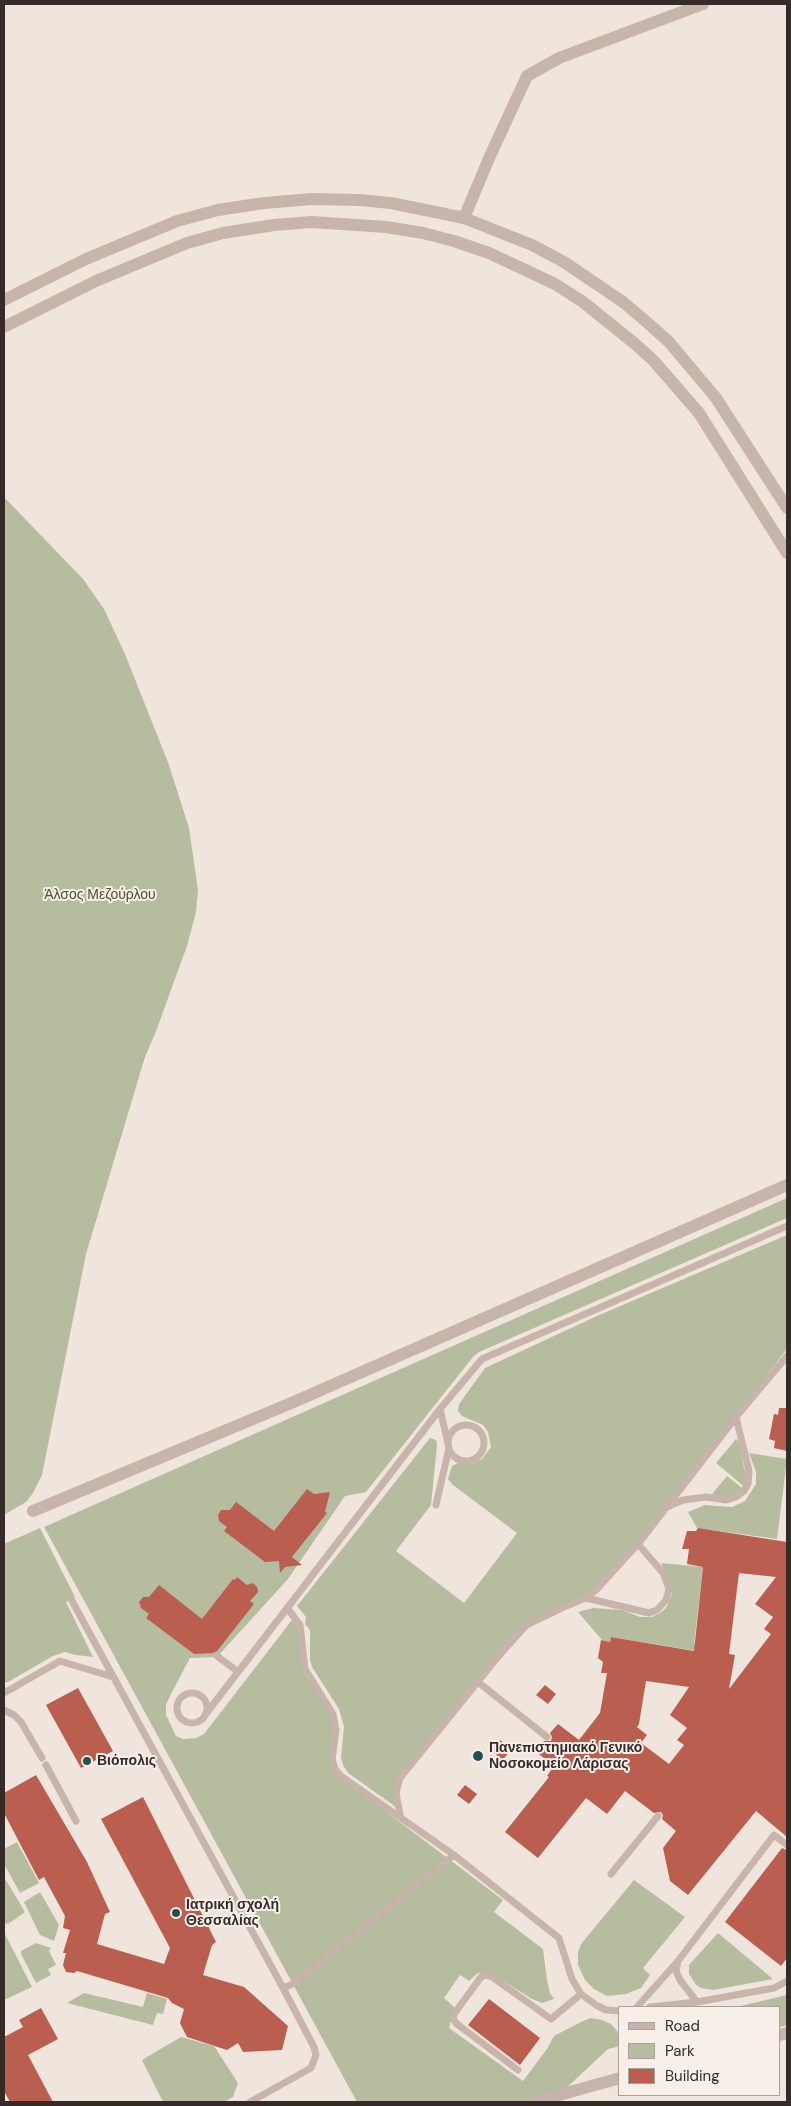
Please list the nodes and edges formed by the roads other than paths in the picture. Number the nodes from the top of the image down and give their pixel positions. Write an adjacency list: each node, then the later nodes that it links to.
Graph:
1 (703, 4): 2 (street)
2 (464, 218): 3 (street); 5 (street)
3 (4, 300)
4 (4, 327): 6 (street)
5 (787, 508)
6 (787, 553)
7 (787, 1186): 15 (street)
8 (787, 1226): 10 (lane)
9 (787, 1356): 11 (lane)
10 (440, 1409): 12 (lane); 19 (lane)
11 (736, 1418): 14 (lane); 14 (lane)
12 (449, 1448): 12 (lane); 13 (lane)
13 (436, 1505)
14 (665, 1508): 16 (lane)
15 (33, 1511)
16 (638, 1544): 17 (lane); 17 (lane)
17 (586, 1598): 23 (lane)
18 (71, 1599): 22 (lane)
19 (287, 1608): 21 (lane); 30 (lane)
20 (217, 1656): 21 (lane)
21 (238, 1671): 26 (lane)
22 (113, 1677): 24 (lane); 38 (lane)
23 (478, 1682): 27 (lane); 30 (lane)
24 (4, 1693)
25 (4, 1710): 28 (lane)
26 (205, 1715): 26 (lane)
27 (547, 1737)
28 (42, 1758)
29 (46, 1765): 32 (lane)
30 (400, 1815): 34 (lane)
31 (658, 1816): 35 (lane)
32 (76, 1821)
33 (787, 1845): 36 (lane)
34 (454, 1855): 38 (lane); 39 (lane)
35 (611, 1874)
36 (678, 1961): 40 (lane); 41 (lane)
37 (787, 1981): 40 (lane)
38 (283, 1988): 46 (lane)
39 (581, 1994): 43 (lane); 44 (lane)
40 (697, 2002): 42 (lane)
41 (638, 2006)
42 (659, 2006)
43 (618, 2011)
44 (518, 2070)
45 (618, 2079): 47 (street)
46 (250, 2102)
47 (534, 2102)

